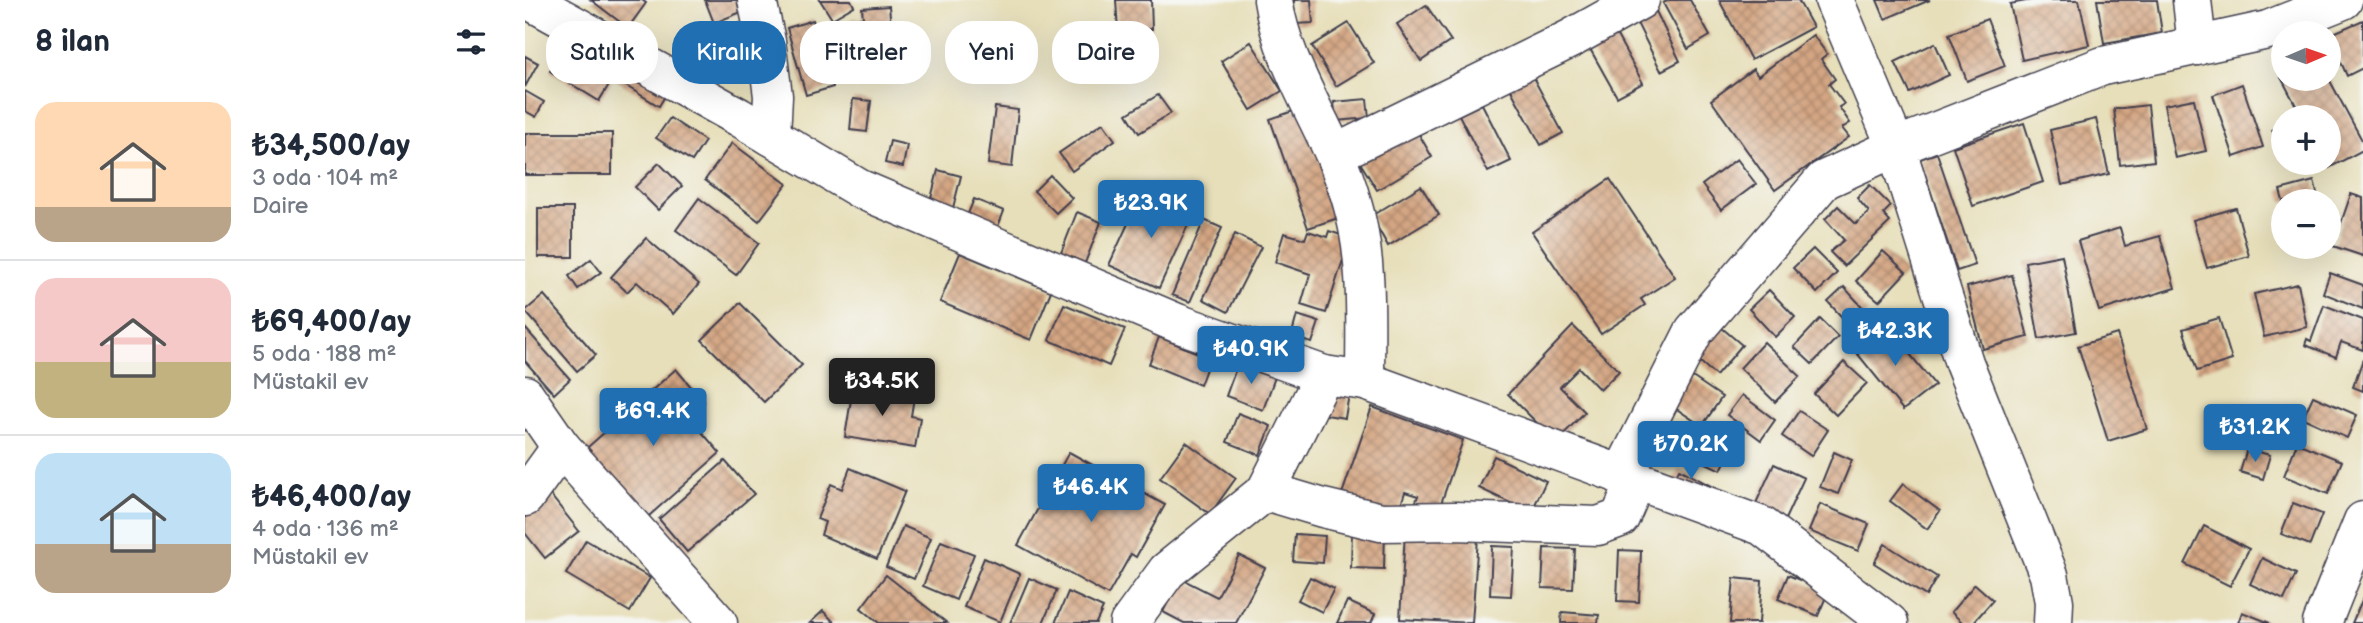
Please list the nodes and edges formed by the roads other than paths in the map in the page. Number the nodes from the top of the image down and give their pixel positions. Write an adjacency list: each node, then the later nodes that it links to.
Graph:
1 (757, 0): 9 (street)
2 (1273, 0): 11 (street)
3 (1640, 0): 11 (street)
4 (1834, 0): 10 (street)
5 (2192, 0): 8 (street)
6 (2343, 0): 8 (street)
7 (541, 3): 9 (street)
8 (2197, 46): 10 (street)
9 (771, 136): 12 (street)
10 (1896, 147): 16 (street); 23 (street)
11 (1335, 155): 13 (street)
12 (1324, 376): 13 (street); 17 (street)
13 (1365, 381): 16 (street)
14 (525, 395): 15 (street)
15 (561, 447): 18 (street); 20 (street)
16 (1629, 479): 17 (street); 22 (street)
17 (1266, 491): 21 (street)
18 (525, 497)
19 (2363, 521): 24 (street)
20 (718, 623)
21 (1129, 623)
22 (1889, 623)
23 (2053, 623)
24 (2322, 623)

